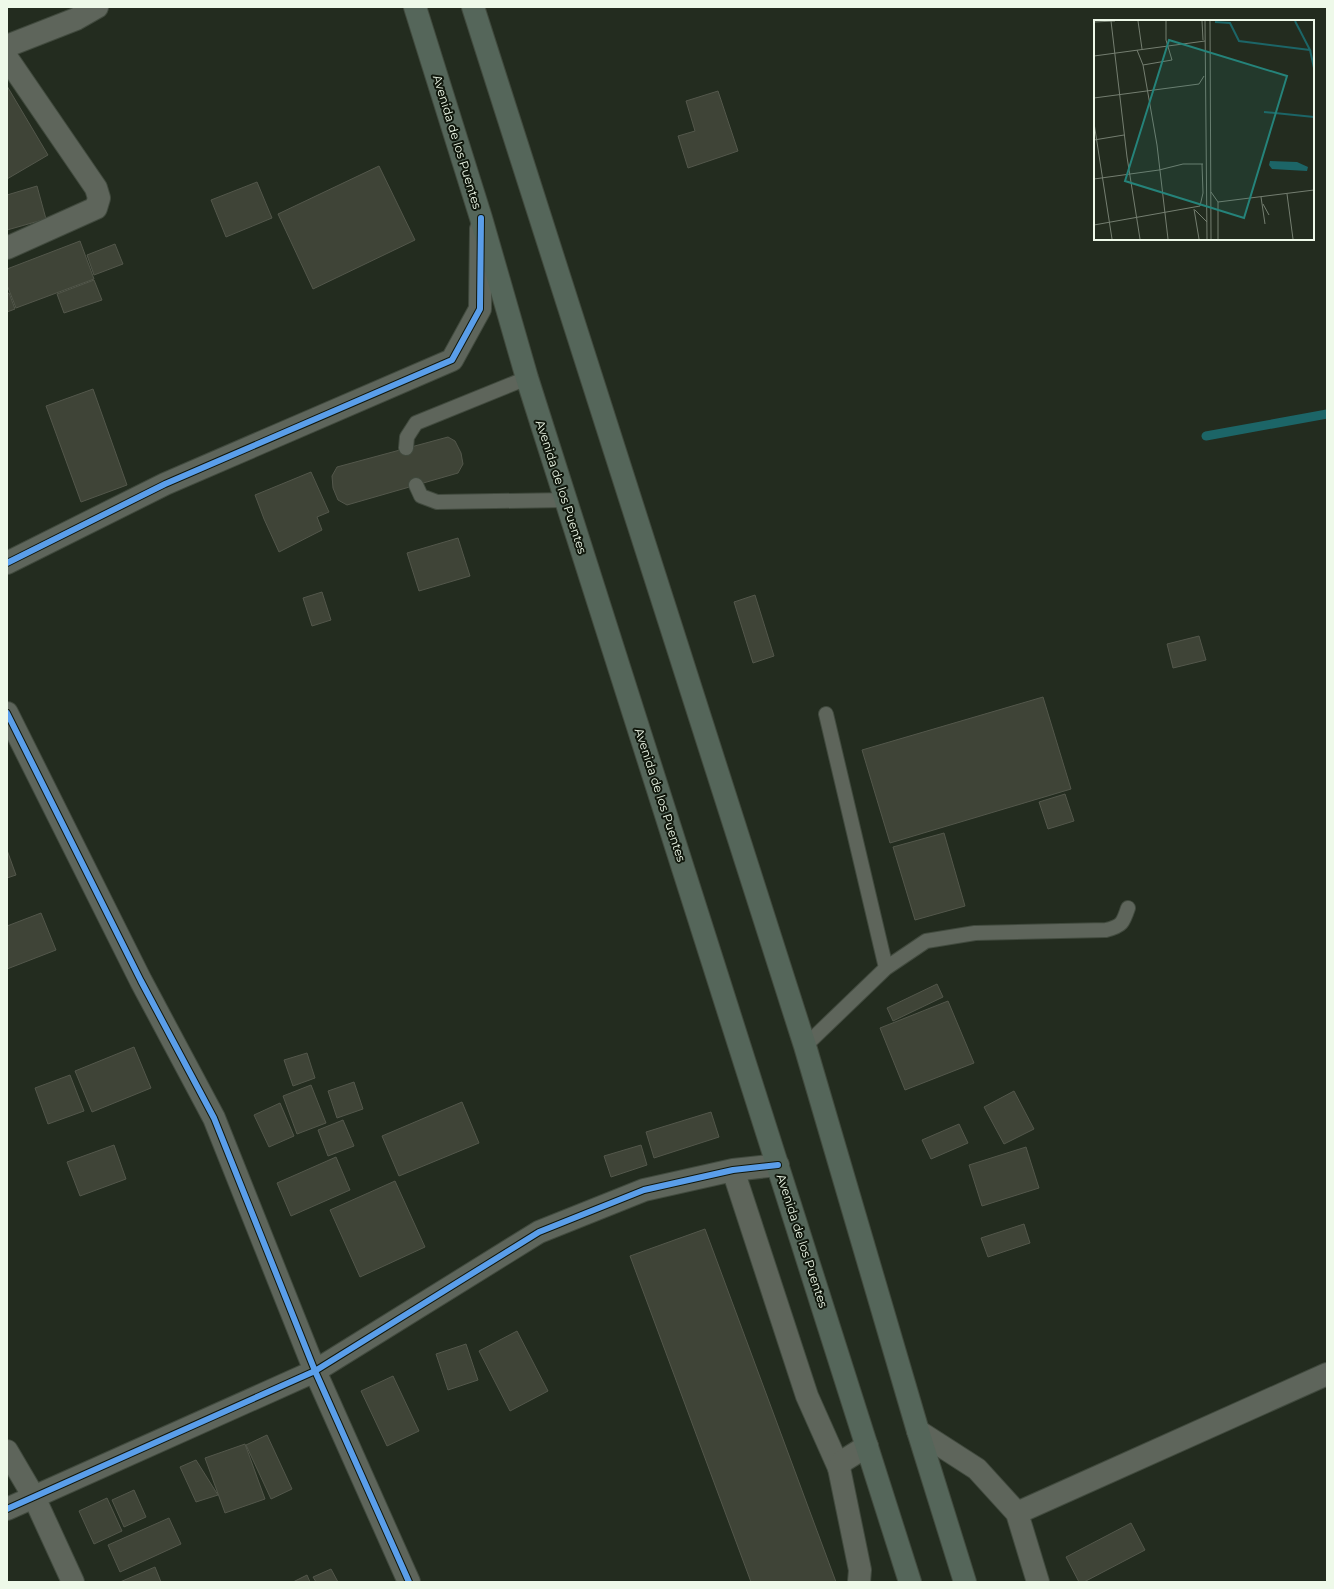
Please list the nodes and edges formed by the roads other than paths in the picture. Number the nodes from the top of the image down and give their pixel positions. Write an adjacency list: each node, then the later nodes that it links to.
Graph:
1 (98, 7): 4 (street)
2 (415, 7): 6 (main road, Avenida de los Puentes)
3 (473, 7): 17 (main road)
4 (7, 46)
5 (7, 58): 7 (street)
6 (481, 218): 8 (main road, Avenida de los Puentes); 12 (street)
7 (7, 248)
8 (527, 378): 9 (lane); 11 (main road, Avenida de los Puentes)
9 (406, 448)
10 (416, 485): 11 (lane)
11 (566, 500): 18 (main road, Avenida de los Puentes)
12 (7, 563)
13 (7, 713): 20 (street)
14 (826, 714): 16 (lane)
15 (1128, 908): 16 (lane)
16 (886, 968): 17 (lane)
17 (806, 1046): 22 (main road)
18 (778, 1165): 19 (street); 23 (main road, Avenida de los Puentes)
19 (734, 1170): 20 (street); 25 (street)
20 (315, 1371): 26 (street); 30 (street)
21 (1327, 1374): 28 (street)
22 (918, 1431): 28 (street); 33 (main road)
23 (867, 1446): 25 (street); 32 (main road, Avenida de los Puentes)
24 (7, 1451): 26 (street)
25 (839, 1468): 31 (street)
26 (34, 1497): 27 (street); 29 (street)
27 (7, 1509)
28 (1017, 1513): 34 (street)
29 (73, 1582)
30 (409, 1582)
31 (859, 1582)
32 (910, 1582)
33 (965, 1582)
34 (1038, 1582)

